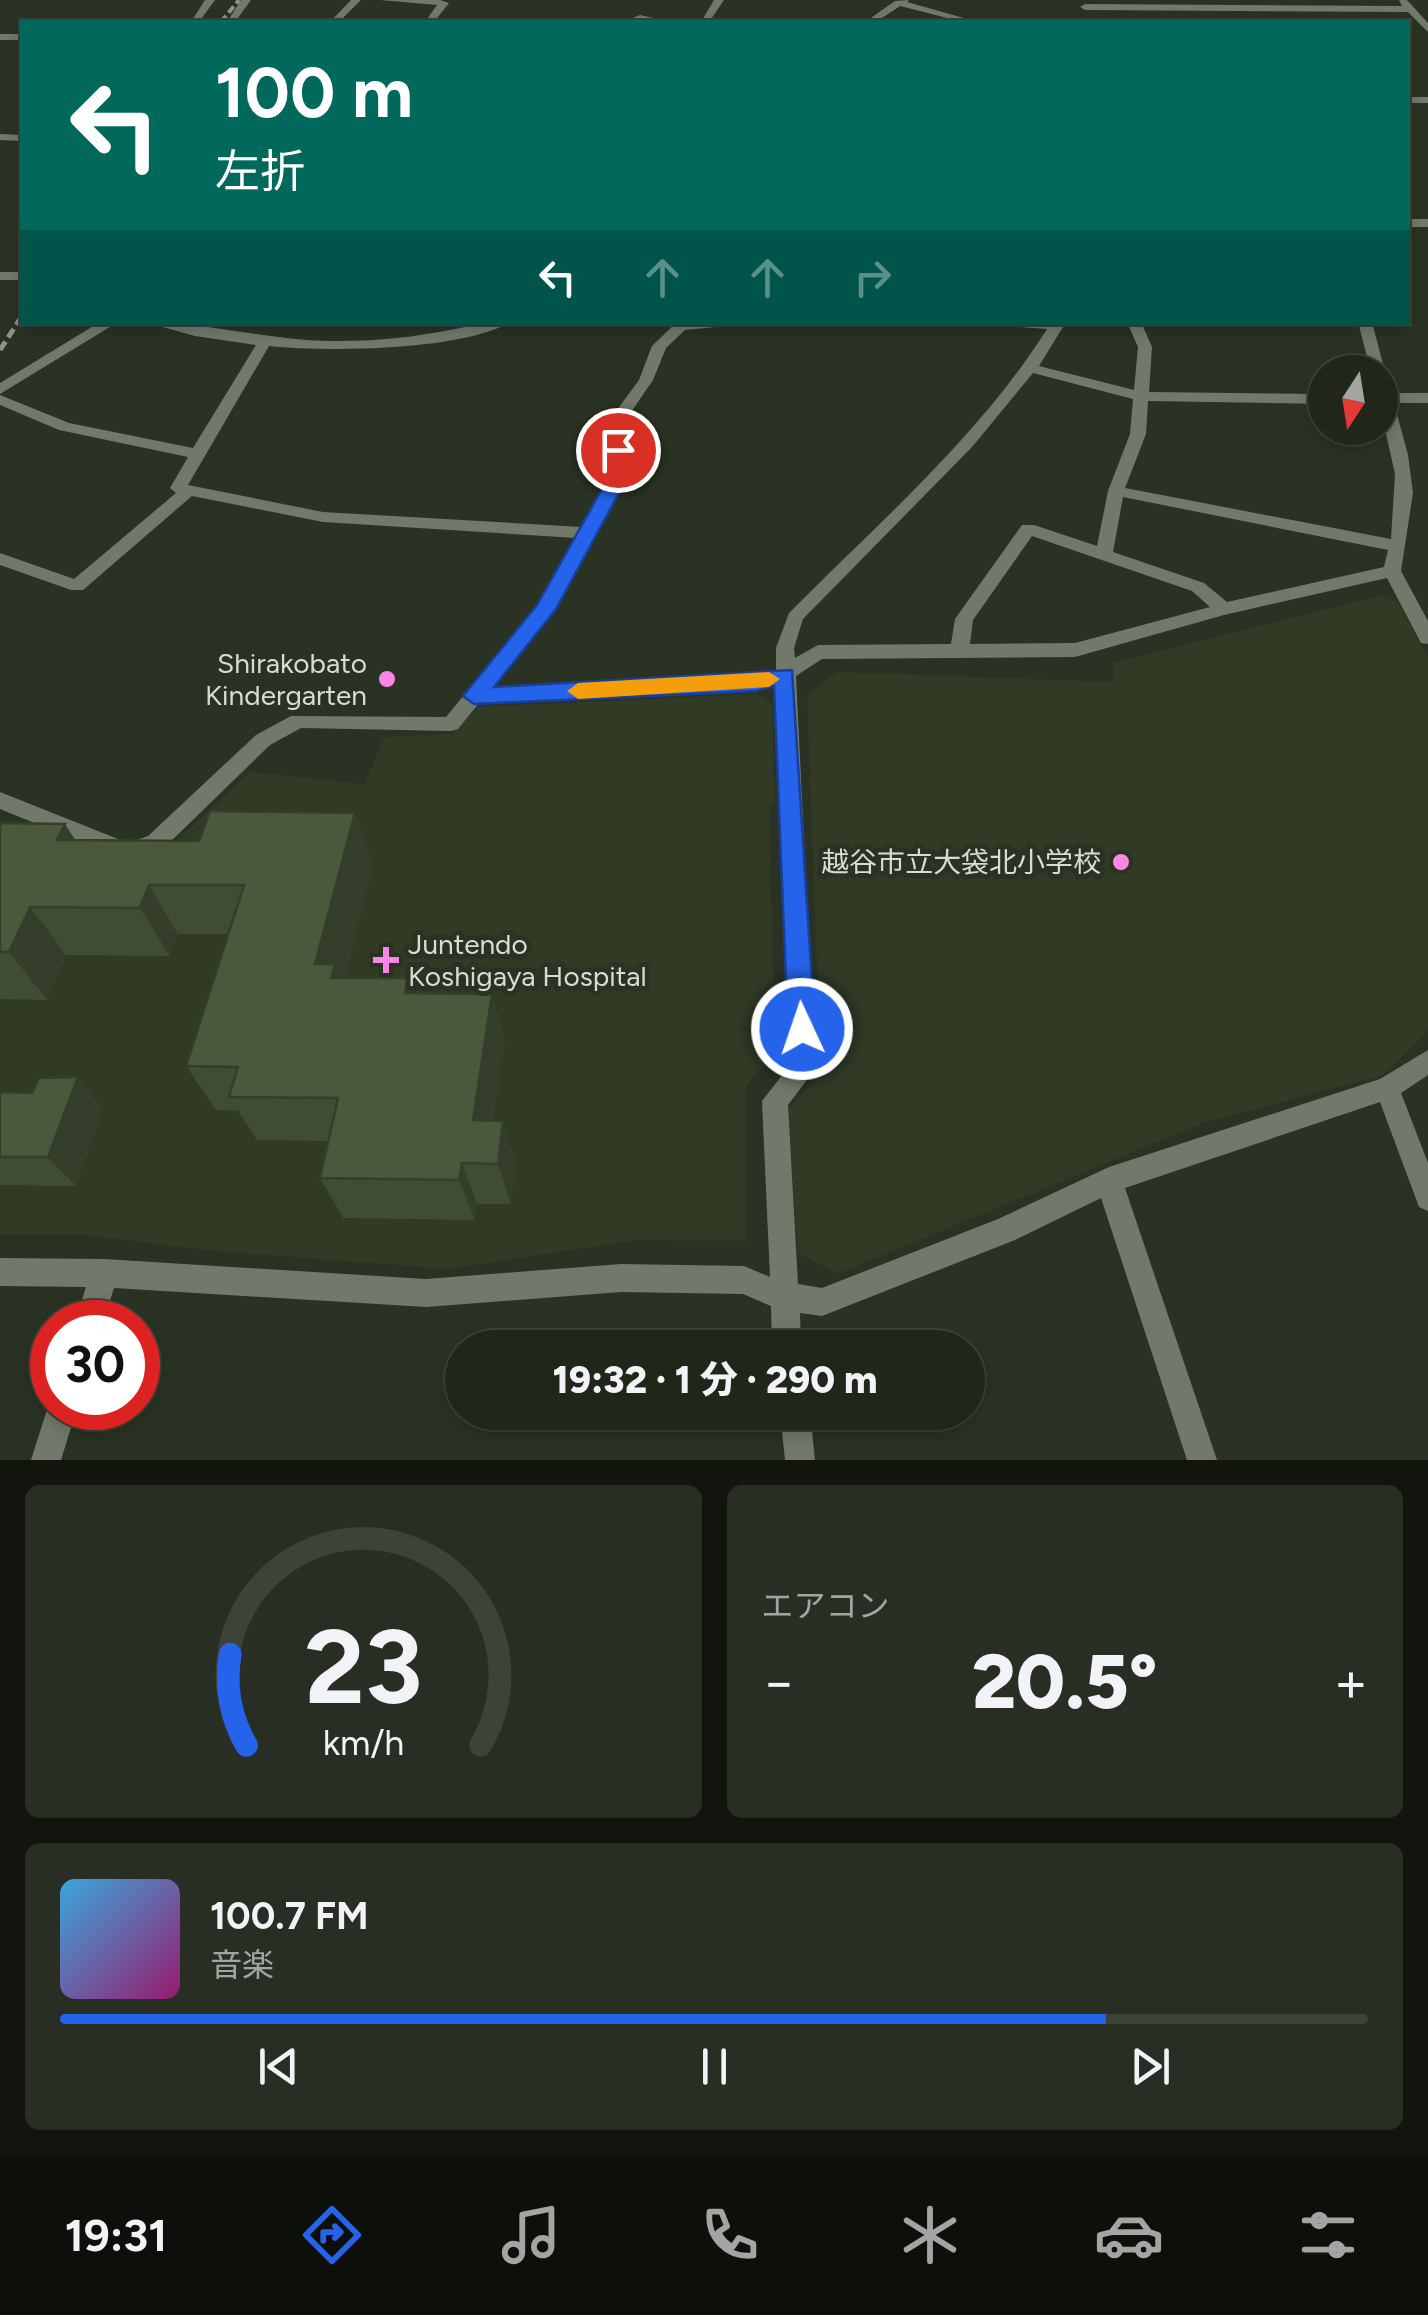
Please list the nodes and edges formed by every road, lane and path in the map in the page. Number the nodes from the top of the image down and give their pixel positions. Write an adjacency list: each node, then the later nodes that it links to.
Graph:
1 (356, 0): 8 (street)
2 (385, 0): 9 (street)
3 (1402, 0): 7 (street)
4 (901, 2): 10 (street); 11 (street)
5 (1081, 4): 6 (street)
6 (1212, 4): 7 (street)
7 (1411, 9): 12 (street)
8 (336, 20)
9 (430, 20)
10 (873, 20)
11 (966, 20)
12 (1428, 29)
13 (12, 276): 14 (street)
14 (0, 294)
15 (106, 325): 25 (street)
16 (164, 325): 22 (street)
17 (491, 325): 22 (street)
18 (680, 325): 35 (street)
19 (1057, 325): 24 (street)
20 (1136, 325): 26 (street)
21 (1365, 325): 23 (street)
22 (264, 343): 32 (street)
23 (1373, 355)
24 (1030, 368): 26 (street); 43 (street)
25 (0, 389)
26 (1140, 396): 29 (street); 34 (street)
27 (1398, 398): 28 (street)
28 (1428, 398)
29 (1308, 399)
30 (0, 400): 32 (street)
31 (1398, 440): 36 (street)
32 (197, 454): 33 (street)
33 (189, 490): 35 (street); 38 (street)
34 (1116, 492): 36 (street); 37 (street)
35 (584, 534): 44 (street)
36 (1398, 546): 39 (street)
37 (1104, 554): 40 (street); 42 (street)
38 (0, 558)
39 (1392, 570): 40 (street); 41 (street)
40 (1224, 609): 42 (street)
41 (1428, 638)
42 (960, 649): 43 (street)
43 (784, 675): 44 (street); 52 (street)
44 (474, 696): 45 (street)
45 (0, 800)
46 (1427, 1063): 47 (street)
47 (1387, 1088): 48 (street); 49 (street)
48 (1109, 1180): 52 (street); 59 (street)
49 (1428, 1198)
50 (0, 1272): 51 (street)
51 (104, 1273): 52 (street); 53 (street)
52 (782, 1296): 54 (street)
53 (96, 1300)
54 (785, 1330)
55 (55, 1430): 57 (street)
56 (797, 1430): 58 (street)
57 (46, 1460)
58 (800, 1460)
59 (1202, 1460)

